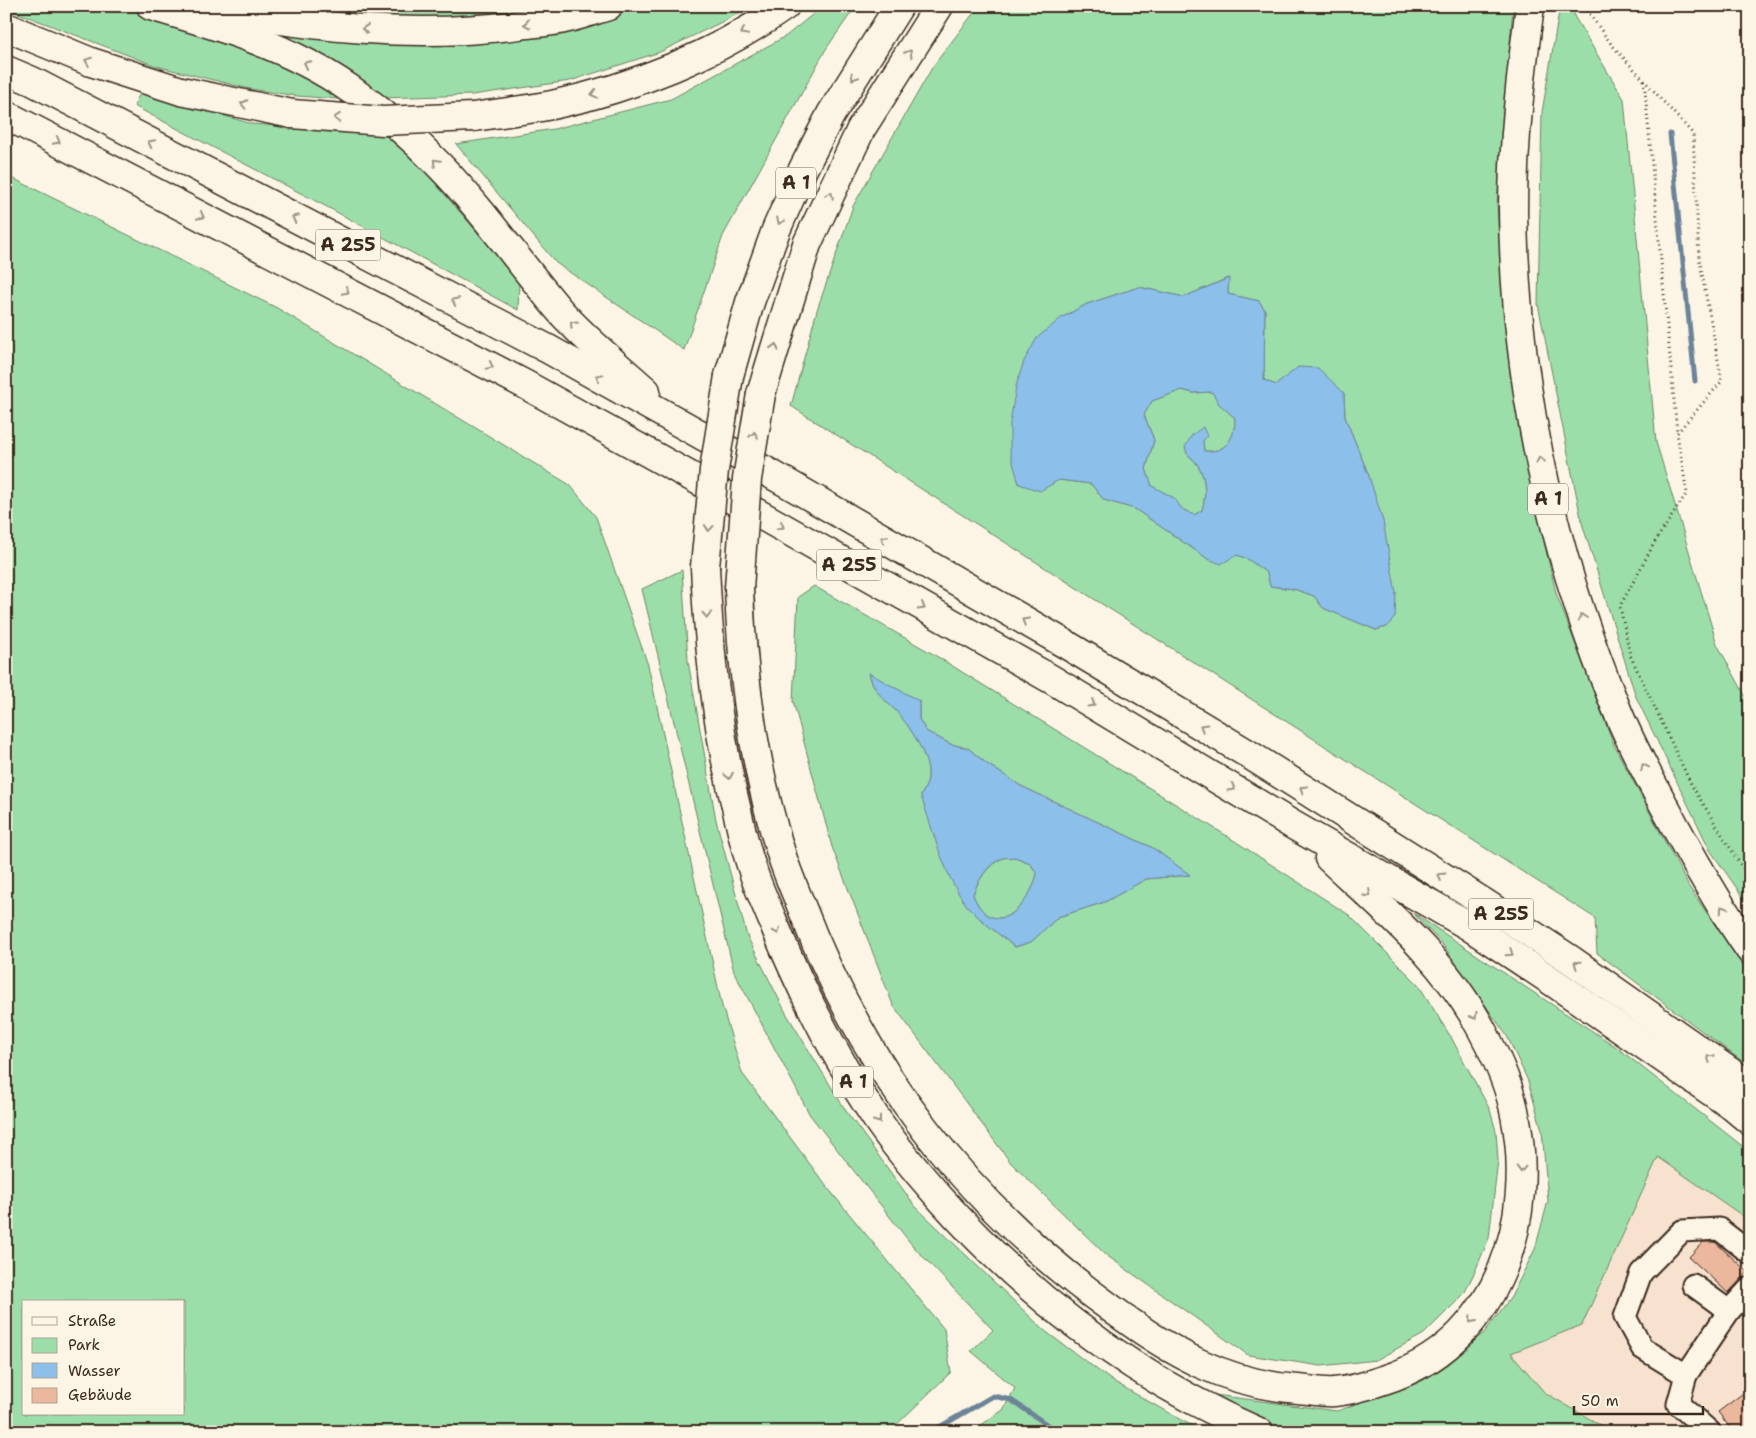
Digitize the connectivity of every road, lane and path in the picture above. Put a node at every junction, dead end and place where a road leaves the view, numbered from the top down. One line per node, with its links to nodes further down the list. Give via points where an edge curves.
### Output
1 (151, 6): 13 (highway, one-way to 1, via 561,312 440,165 384,114 349,88 274,48 227,28)
2 (199, 6): 3 (highway, one-way to 2, via 566,18 490,28 411,32 338,27)
3 (608, 6)
4 (785, 6): 9 (highway, one-way to 9, bridge, via 762,22 685,63 622,85 552,105 473,117 383,121 292,114 181,91 90,62)
5 (899, 6): 25 (highway, A 1, one-way to 25, bridge, via 831,114 802,171 750,302 729,376 714,470 705,567 718,724 751,867 808,1000 847,1072 910,1164 967,1228 1059,1313 1098,1342 1183,1395)
6 (940, 6): 15 (highway, one-way to 6, bridge, via 1391,915 1462,994 1506,1081 1515,1113 1521,1156 1520,1199 1512,1244 1494,1288 1475,1318 1446,1347 1415,1368 1373,1384 1332,1392 1246,1382 1199,1364 1165,1346 1081,1287 988,1204 937,1146 872,1054 833,982 781,854 749,711 741,636 740,588 747,479 761,394 807,244 861,129)
7 (1530, 6): 17 (highway, A 1, one-way to 7, via 1703,878 1618,712 1584,625 1555,529 1531,420 1517,304 1513,209 1516,113)
8 (1584, 6): 11 (path, via 1611,44)
9 (6, 27)
10 (6, 70): 13 (highway, A 255, one-way to 10, via 548,349)
11 (1644, 80): 14 (path); 14 (path, via 1693,134 1699,258 1722,381)
12 (6, 115): 15 (highway, A 255, one-way to 15, via 534,390 1050,679)
13 (687, 427): 18 (highway, A 255, one-way to 13, via 1571,960 1245,752 1050,635)
14 (1677, 433): 16 (path, via 1687,493 1656,540 1620,606 1630,655 1688,777)
15 (1293, 825): 19 (highway, A 255, one-way to 19, via 1469,926)
16 (1750, 880)
17 (1750, 950)
18 (1750, 1086)
19 (1750, 1120)
20 (1750, 1253): 24 (lane, via 1719,1229 1682,1231 1641,1273 1625,1317 1642,1348)
21 (1693, 1285): 23 (lane)
22 (1750, 1288): 23 (lane)
23 (1729, 1311): 24 (lane)
24 (1686, 1375): 26 (lane, via 1678,1404)
25 (1259, 1432)
26 (1710, 1432)

